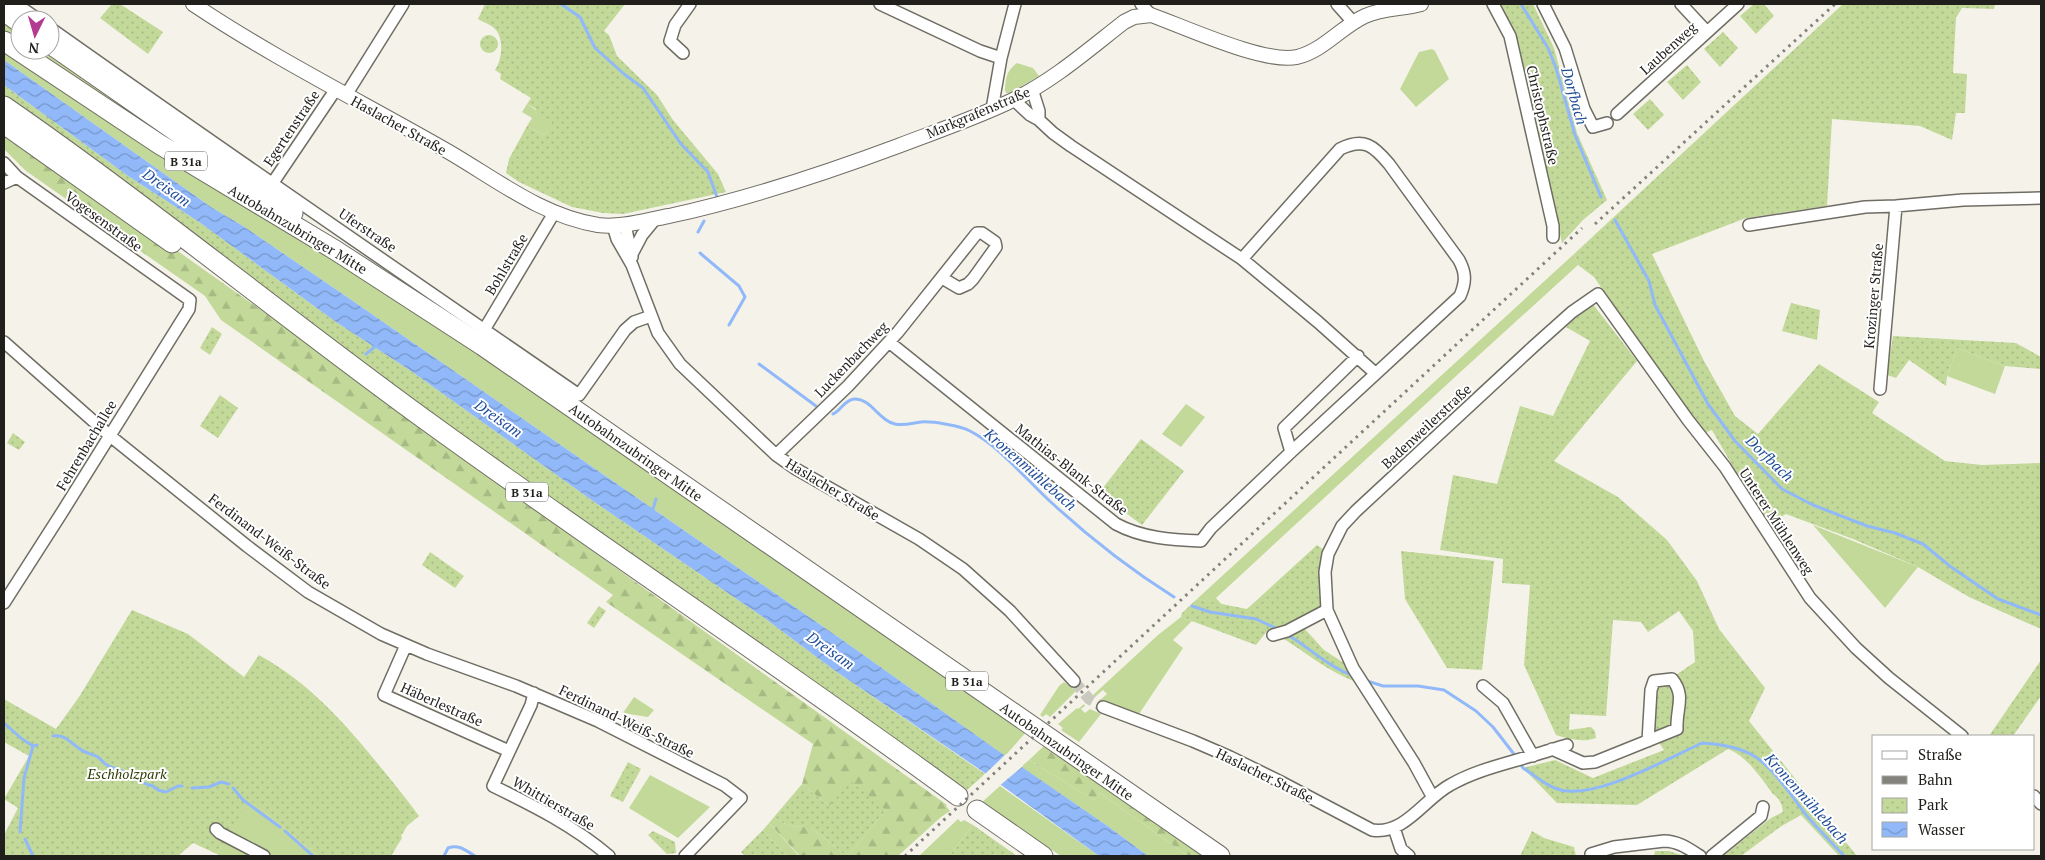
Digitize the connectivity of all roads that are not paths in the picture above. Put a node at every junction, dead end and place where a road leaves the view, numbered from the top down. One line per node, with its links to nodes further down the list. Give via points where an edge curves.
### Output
1 (402, 4): 22 (street, Egertenstraße)
2 (690, 4): 19 (street, via 670,40)
3 (880, 4): 20 (street)
4 (1015, 4): 20 (street)
5 (1141, 4): 13 (street)
6 (1337, 4): 14 (street)
7 (1421, 4): 14 (street, via 1367,15)
8 (1493, 4): 40 (street, Christophstraße, via 1510,36)
9 (1543, 4): 28 (street, via 1565,48 1593,127)
10 (1681, 4): 15 (street)
11 (1738, 4): 15 (street, Laubenweg)
12 (202, 6): 22 (street, Haslacher Straße)
13 (1151, 15): 14 (street, via 1253,52 1284,58 1307,54); 21 (street, Markgrafenstraße, via 1124,22 1067,67)
14 (1353, 22)
15 (1707, 32): 26 (street, Laubenweg)
16 (60, 35): 33 (street, Uferstraße)
17 (4, 41): 41 (highway, Autobahnzubringer Mitte / B 31a, via 167,149)
18 (60, 51): 41 (highway, via 302,218)
19 (683, 53)
20 (1001, 58): 25 (street)
21 (1032, 89): 23 (street, Markgrafenstraße); 27 (street, via 1040,111)
22 (341, 92): 33 (street, Egertenstraße); 36 (street, Haslacher Straße)
23 (1014, 100): 25 (street, Markgrafenstraße); 27 (street)
24 (4, 106): 45 (highway, B 31a, via 95,170)
25 (992, 109): 37 (street, Markgrafenstraße, via 793,184 713,207)
26 (1617, 114)
27 (1039, 120): 43 (street, via 1052,133)
28 (1607, 123)
29 (4, 124): 45 (highway, via 216,274)
30 (4, 163): 31 (street, Vogesenstraße)
31 (17, 177): 32 (street); 47 (street, Vogesenstraße)
32 (4, 183)
33 (272, 184): 49 (street, Uferstraße)
34 (2041, 198): 35 (street)
35 (1896, 206): 39 (street, via 1865,207); 54 (street, Krozinger Straße)
36 (554, 213): 38 (street, Haslacher Straße, via 596,224); 49 (street, Bohlstraße)
37 (656, 218): 38 (street, Markgrafenstraße); 42 (street, via 642,235)
38 (619, 225): 42 (street, Haslacher Straße, via 617,239)
39 (1748, 225)
40 (1553, 237)
41 (335, 250): 83 (highway, Autobahnzubringer Mitte / B 31a, via 482,346)
42 (632, 259): 48 (street, Haslacher Straße)
43 (1242, 259): 52 (street); 53 (street, Mathias-Blank-Straße, via 1340,148 1363,143 1377,150 1465,272 1460,296)
44 (942, 278): 44 (street, Luckenbachweg, via 959,288 968,284 996,247 995,242 978,233); 51 (street, Luckenbachweg)
45 (249, 287): 72 (highway, B 31a, via 432,426)
46 (1598, 294): 59 (street, Badenweilerstraße, via 1534,346 1342,526 1328,554 1325,572); 66 (street, Unterer Mühlenweg, via 1725,467 1810,598 1889,678)
47 (190, 300): 55 (street, Fehrenbachallee)
48 (651, 316): 49 (street, Uferstraße, via 634,322 625,330 579,395); 57 (street, Haslacher Straße, via 658,333 680,364)
49 (484, 330)
50 (4, 342): 55 (street, Ferdinand-Weiß-Straße)
51 (889, 342): 56 (street, Mathias-Blank-Straße, via 1116,524 1149,536 1201,541); 57 (street, Luckenbachweg)
52 (1358, 356): 53 (street); 56 (street, via 1284,428)
53 (1375, 373): 56 (street, Mathias-Blank-Straße)
54 (1880, 389)
55 (109, 435): 58 (street, Fehrenbachallee); 61 (street, Ferdinand-Weiß-Straße, via 308,592)
56 (1291, 452)
57 (776, 455): 62 (street, Haslacher Straße, via 963,568 1010,611)
58 (4, 603)
59 (1327, 610): 60 (street); 73 (street, Badenweilerstraße, via 1354,670)
60 (1279, 634)
61 (406, 646): 64 (street, Ferdinand-Weiß-Straße); 70 (street, Häberlestraße, via 384,695)
62 (1074, 681)
63 (1483, 686): 71 (street, via 1504,703)
64 (534, 693): 70 (street, Whittierstraße); 81 (street, Ferdinand-Weiß-Straße, via 664,754 724,785 741,798)
65 (1103, 708): 76 (street, Haslacher Straße, via 1223,754 1372,830)
66 (1961, 735)
67 (1648, 741): 67 (street, via 1677,729 1679,688 1672,678 1654,681); 69 (street, via 1583,764)
68 (1567, 745): 69 (street)
69 (1552, 749): 71 (street)
70 (509, 751): 80 (street, Whittierstraße, via 493,786 579,832)
71 (1528, 757): 73 (street, via 1491,767)
72 (958, 796)
73 (1432, 796): 76 (street)
74 (1763, 807): 86 (street, via 1761,816)
75 (977, 810): 82 (highway)
76 (1394, 828): 84 (street, via 1401,849)
77 (216, 830): 79 (street)
78 (1591, 854): 85 (street, via 1614,847 1671,841)
79 (264, 856)
80 (609, 856)
81 (685, 856)
82 (1043, 856)
83 (1220, 856)
84 (1410, 856)
85 (1700, 856)
86 (1712, 856)

